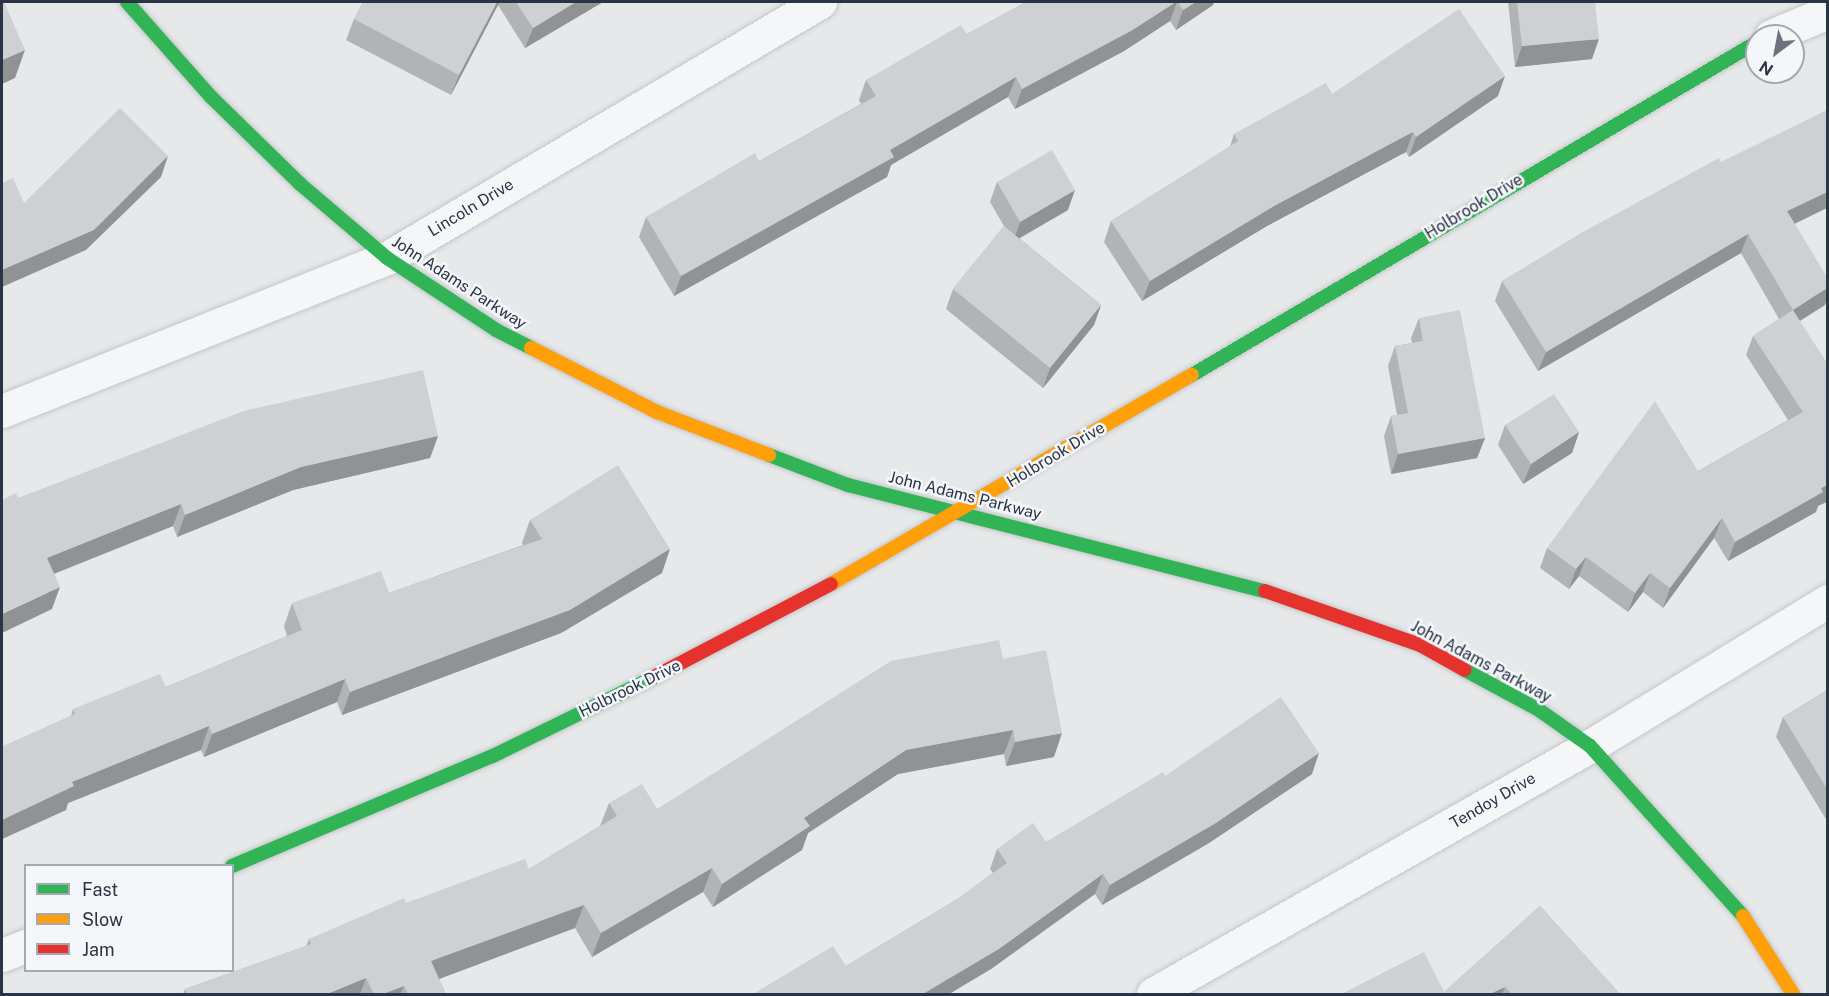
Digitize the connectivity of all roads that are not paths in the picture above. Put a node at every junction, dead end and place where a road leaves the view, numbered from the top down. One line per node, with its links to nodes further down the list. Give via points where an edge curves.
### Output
1 (127, 2): 6 (street, John Adams Parkway, via 211,97 299,183)
2 (820, 2): 6 (street, Lincoln Drive)
3 (1827, 12): 4 (street)
4 (1799, 24)
5 (1745, 49): 8 (street, Holbrook Drive)
6 (387, 258): 7 (street, Lincoln Drive); 8 (street, John Adams Parkway, via 496,330 657,412 848,485)
7 (2, 411)
8 (962, 511): 10 (street, John Adams Parkway, via 1294,599 1420,645 1539,710); 11 (street, Holbrook Drive, via 743,633 493,756)
9 (1827, 601): 10 (street, Tendoy Drive)
10 (1590, 746): 14 (street, Tendoy Drive); 15 (street, John Adams Parkway, via 1755,930)
11 (234, 865)
12 (24, 947): 13 (street)
13 (2, 955)
14 (1153, 994)
15 (1793, 994)

